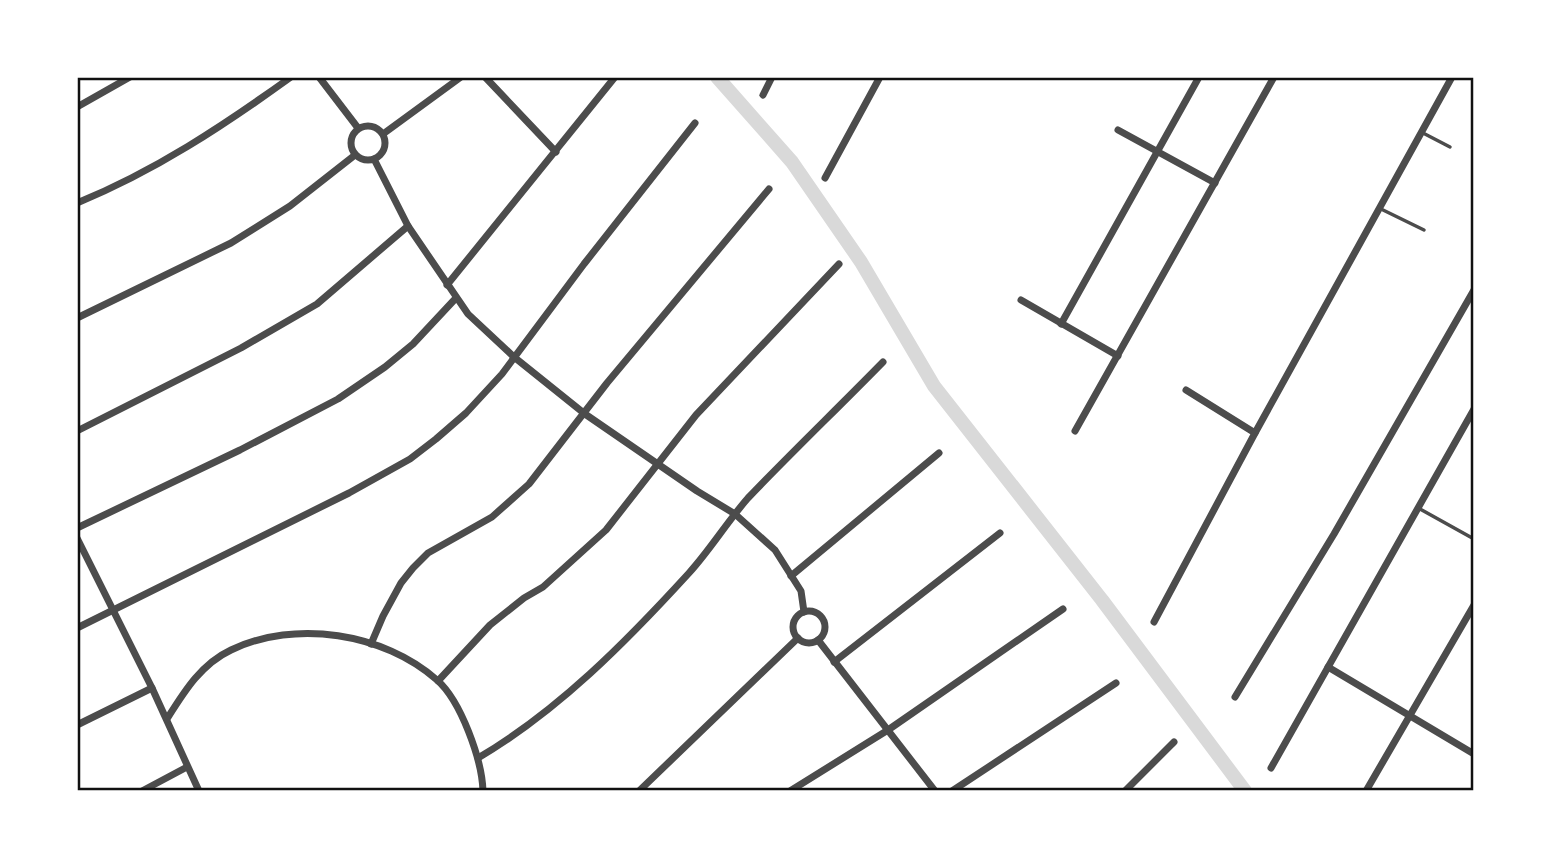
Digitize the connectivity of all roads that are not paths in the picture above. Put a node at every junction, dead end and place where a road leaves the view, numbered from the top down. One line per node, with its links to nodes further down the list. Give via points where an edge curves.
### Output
1 (130, 77): 13 (street)
2 (291, 77): 27 (street, via 174,155)
3 (319, 77): 15 (street)
4 (461, 77): 18 (street)
5 (485, 77): 20 (street)
6 (615, 77): 20 (street)
7 (772, 77): 12 (street)
8 (880, 77): 24 (street)
9 (1199, 77): 21 (street)
10 (1274, 77): 25 (street)
11 (1452, 77): 17 (street)
12 (763, 96)
13 (77, 107)
14 (695, 123): 39 (street)
15 (358, 128): 18 (street, via 372,126); 22 (street, via 350,141)
16 (1118, 130): 21 (street)
17 (1421, 132): 19 (lane); 28 (street)
18 (383, 134): 23 (street, via 384,149)
19 (1450, 147)
20 (556, 152): 32 (street)
21 (1158, 152): 25 (street); 37 (street)
22 (355, 155): 23 (street); 36 (street, via 290,206 230,243)
23 (374, 159): 29 (street)
24 (825, 178)
25 (1216, 183): 38 (street)
26 (769, 189): 43 (street)
27 (77, 204)
28 (1379, 208): 30 (lane); 46 (street)
29 (408, 226): 32 (street); 44 (street, via 307,311)
30 (1424, 230)
31 (839, 264): 48 (street)
32 (447, 285): 34 (street)
33 (1474, 290): 70 (street)
34 (456, 298): 39 (street); 51 (street, via 385,368 338,399)
35 (1021, 300): 37 (street)
36 (77, 318)
37 (1061, 324): 38 (street)
38 (1118, 356): 45 (street)
39 (514, 357): 43 (street); 58 (street, via 466,413 410,459)
40 (883, 362): 50 (street)
41 (1186, 390): 46 (street)
42 (1474, 409): 49 (street)
43 (585, 414): 48 (street); 64 (street, via 513,501 421,560 401,583)
44 (77, 431)
45 (1075, 431)
46 (1255, 433): 60 (street)
47 (939, 453): 55 (street)
48 (657, 462): 50 (street); 67 (street, via 606,530 552,579 490,625)
49 (1418, 508): 54 (lane); 66 (street)
50 (735, 514): 55 (street, via 775,550); 77 (street, via 690,572 603,661 540,716)
51 (77, 528)
52 (1000, 533): 65 (street)
53 (77, 538): 58 (street)
54 (1474, 539)
55 (791, 576): 59 (street, via 801,591)
56 (1474, 605): 71 (street)
57 (1063, 609): 74 (street)
58 (114, 610): 61 (street); 69 (street)
59 (804, 612): 62 (street, via 793,627); 63 (street, via 817,613 825,623)
60 (1154, 622)
61 (77, 628)
62 (798, 638): 63 (street); 83 (street)
63 (818, 640): 65 (street)
64 (371, 644): 67 (street, via 401,656); 72 (street, via 328,634 292,634 230,650 197,674)
65 (834, 662): 74 (street)
66 (1328, 667): 71 (street); 79 (street)
67 (438, 681): 77 (street, via 459,713)
68 (1116, 683): 86 (street)
69 (152, 688): 72 (street); 73 (street)
70 (1236, 697)
71 (1410, 716): 76 (street); 88 (street)
72 (167, 719): 78 (street)
73 (77, 725)
74 (888, 730): 84 (street); 85 (street)
75 (1174, 742): 87 (street)
76 (1474, 754)
77 (478, 758): 82 (street)
78 (187, 767): 80 (street); 81 (street)
79 (1270, 768)
80 (142, 791)
81 (199, 791)
82 (484, 791)
83 (639, 791)
84 (790, 791)
85 (935, 791)
86 (953, 791)
87 (1125, 791)
88 (1366, 791)

